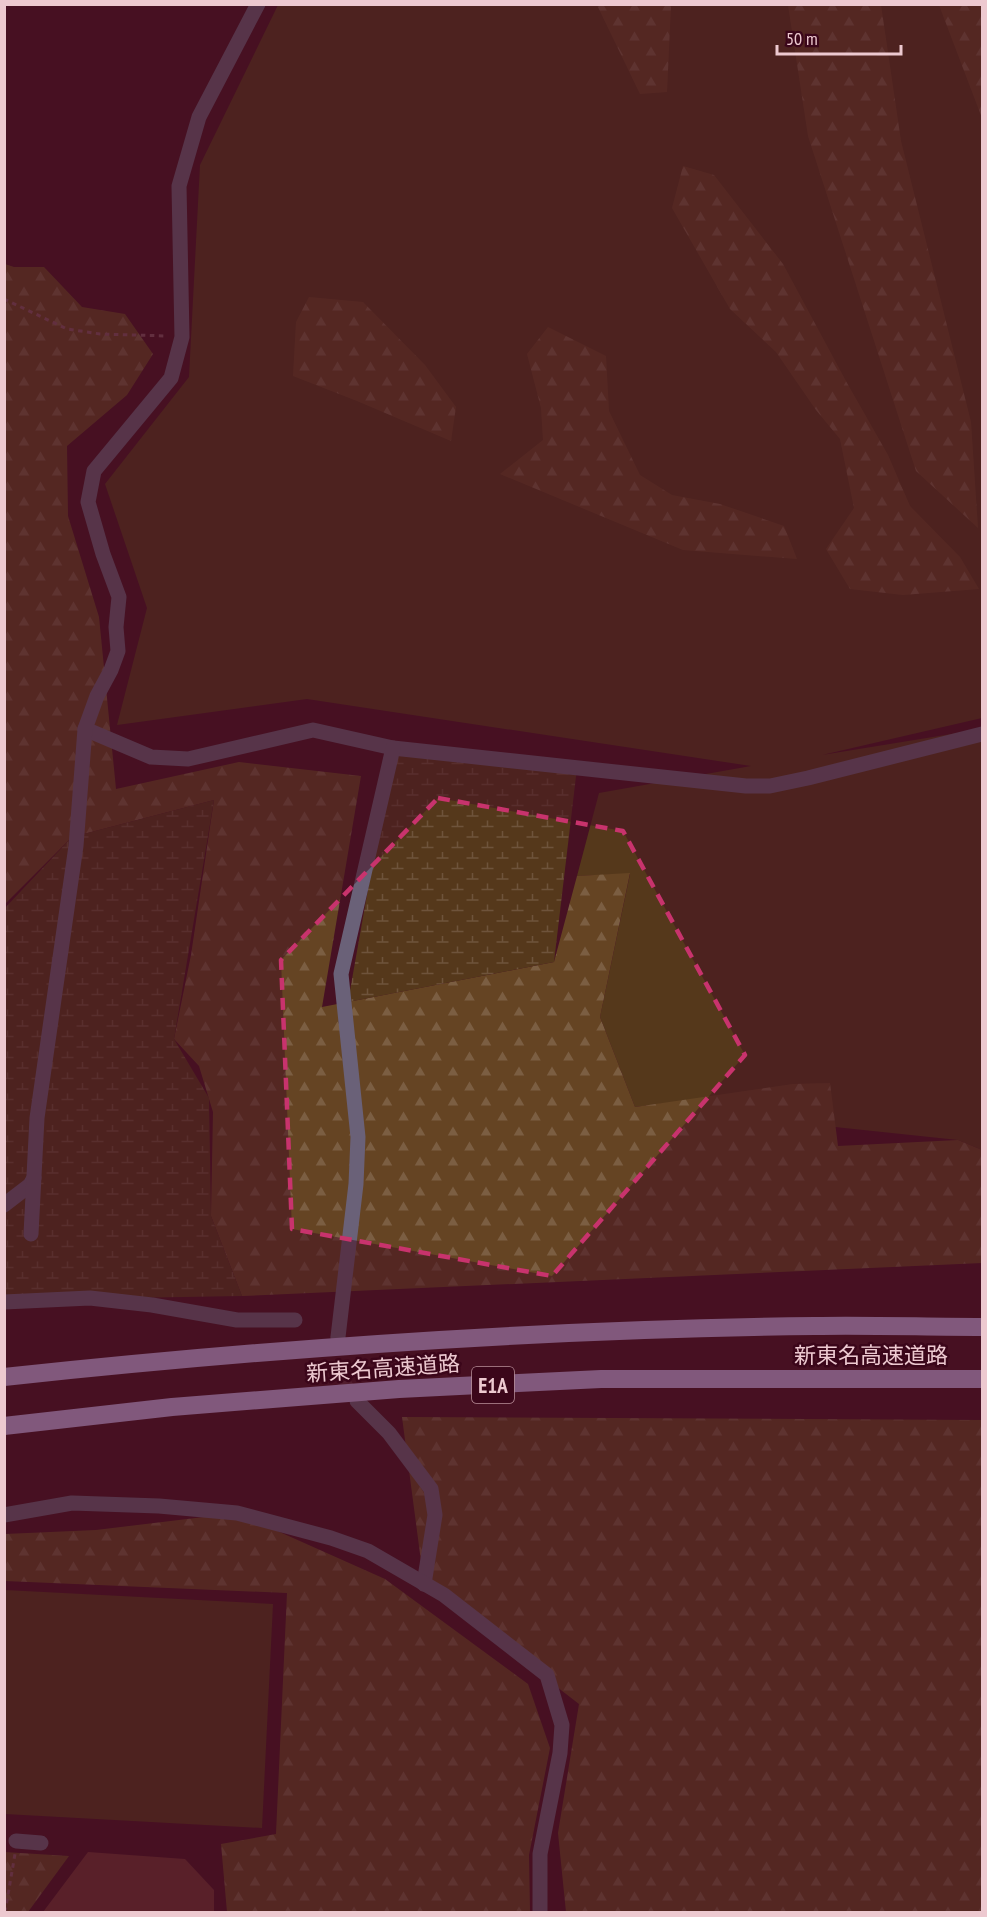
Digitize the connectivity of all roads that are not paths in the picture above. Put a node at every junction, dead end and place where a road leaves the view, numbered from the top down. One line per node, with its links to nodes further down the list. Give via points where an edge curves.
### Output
1 (258, 4): 2 (street, via 199,117 179,186 182,337 171,378 94,471 88,502 119,597 118,651)
2 (85, 729): 4 (street, via 160,758 188,759 313,730); 5 (street, via 76,846 37,1118)
3 (982, 734): 4 (street, via 770,786 732,786)
4 (393, 748): 11 (street, via 340,974 358,1137)
5 (34, 1178): 6 (street); 7 (street)
6 (4, 1205)
7 (31, 1234)
8 (4, 1302): 9 (street, via 90,1298 237,1320)
9 (295, 1320)
10 (982, 1327): 12 (highway, 新東名高速道路 / E1A, via 816,1326 408,1341)
11 (338, 1337)
12 (4, 1377)
13 (982, 1379): 15 (highway, 新東名高速道路 / E1A, via 601,1379 387,1390 172,1407)
14 (357, 1401): 17 (street, via 389,1433 431,1489 435,1515)
15 (4, 1426)
16 (4, 1515): 17 (street, via 72,1503 237,1514 368,1551)
17 (424, 1584): 20 (street, via 444,1595 547,1675 562,1725 540,1854)
18 (41, 1844): 19 (street)
19 (12, 1845)
20 (540, 1912)

